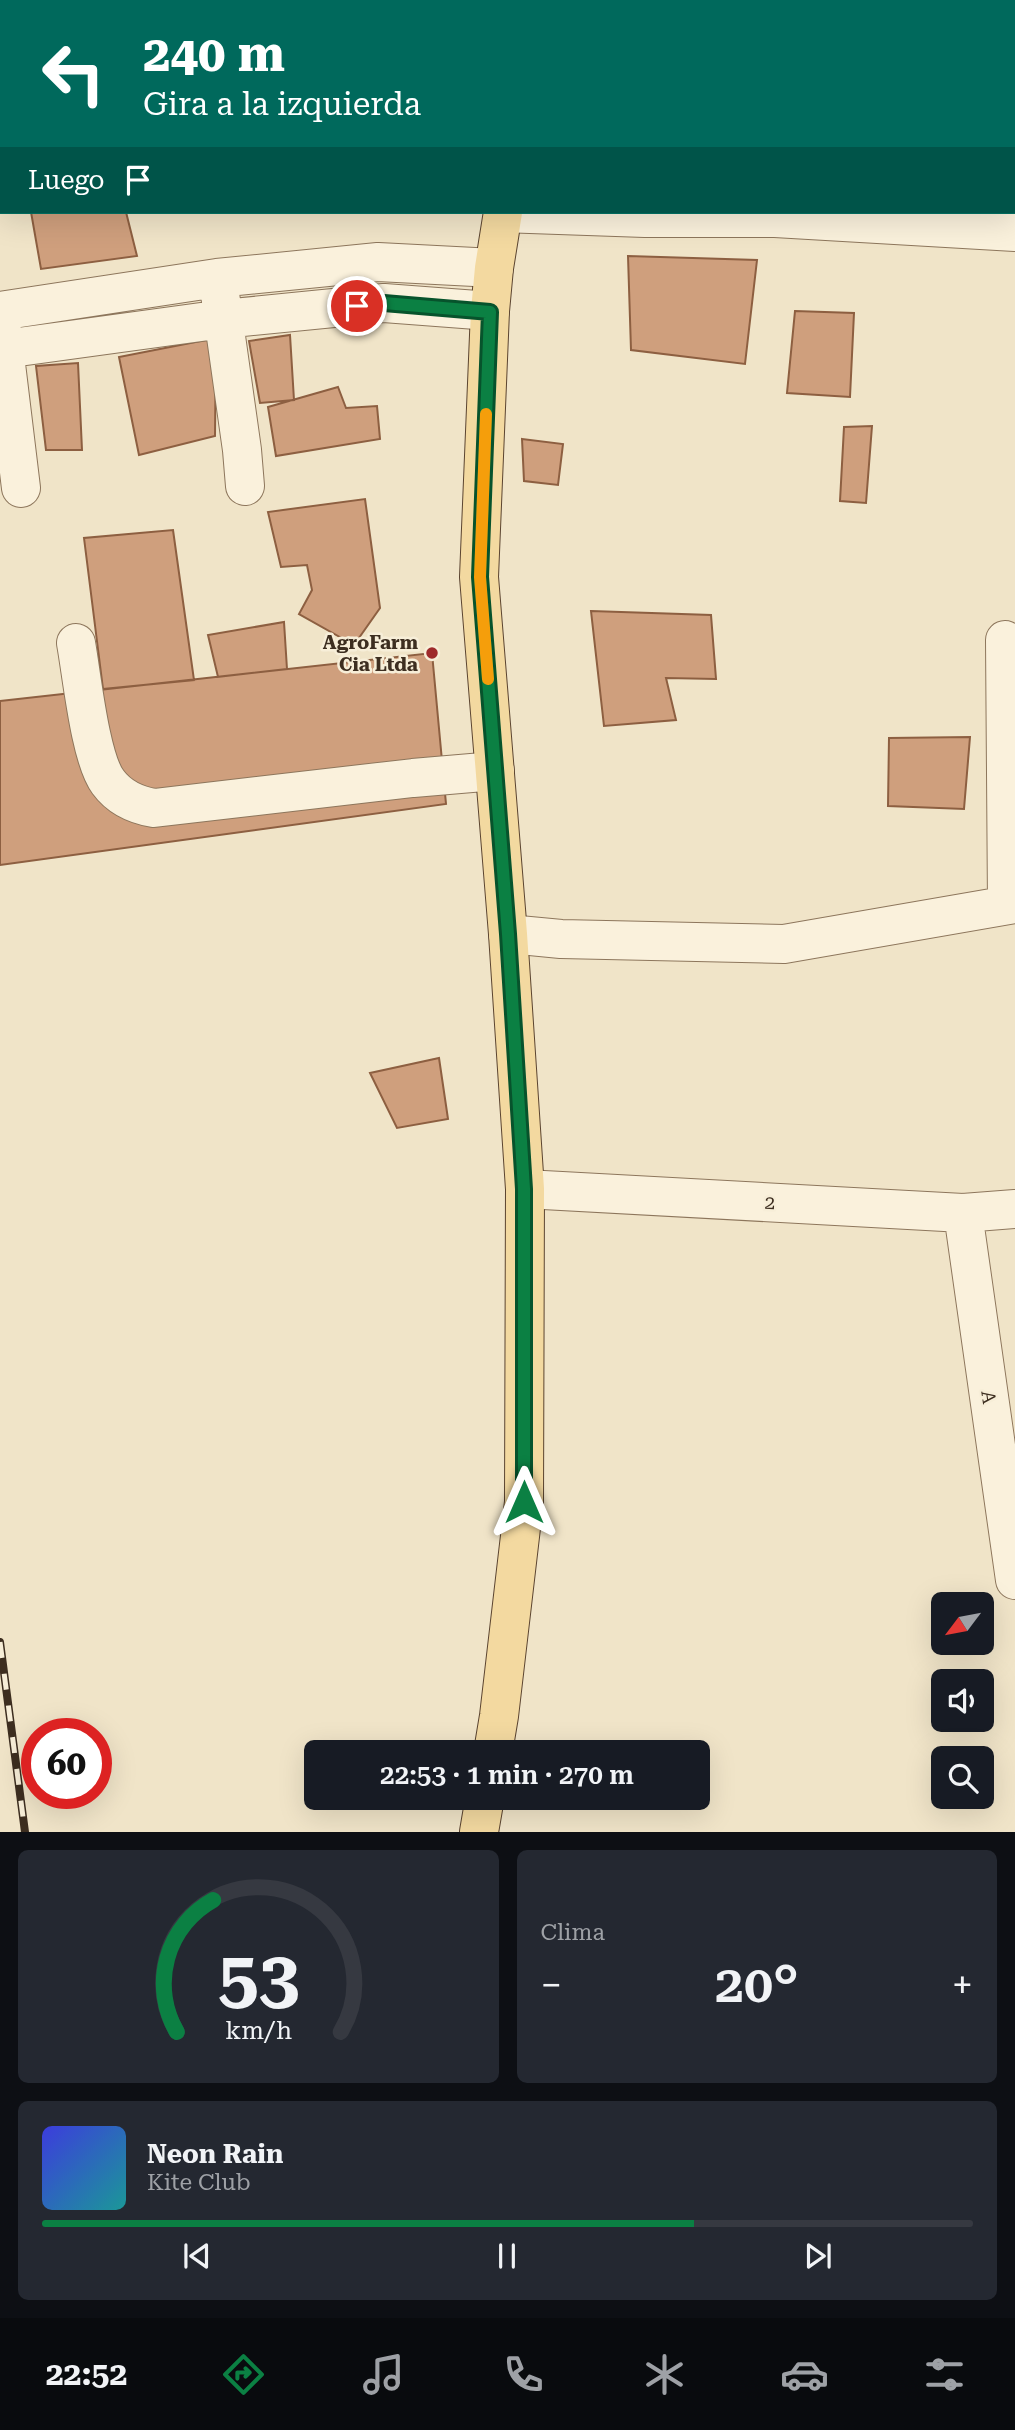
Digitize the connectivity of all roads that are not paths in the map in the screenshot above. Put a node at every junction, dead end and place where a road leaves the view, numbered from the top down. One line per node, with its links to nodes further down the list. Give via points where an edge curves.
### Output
1 (503, 214): 4 (main road)
2 (531, 214): 3 (street, via 775,218)
3 (1015, 232)
4 (494, 268): 5 (street, via 378,262); 6 (main road)
5 (217, 278): 7 (street); 8 (street)
6 (490, 312): 7 (street, via 384,303); 13 (main road, via 480,577)
7 (223, 319): 8 (street); 9 (street)
8 (1, 325): 10 (street)
9 (245, 486)
10 (21, 488)
11 (1005, 640): 14 (street)
12 (76, 643): 13 (street, via 96,757 108,782 138,806 154,808)
13 (495, 771): 15 (main road)
14 (1011, 904): 15 (street, via 784,944)
15 (508, 934): 16 (main road)
16 (524, 1189): 18 (street, 2); 20 (main road, via 524,1502)
17 (1015, 1209): 18 (street, 2)
18 (963, 1213): 19 (street, A)
19 (1015, 1580)
20 (494, 1740)
21 (483, 1810): 22 (main road)
22 (479, 1832)

